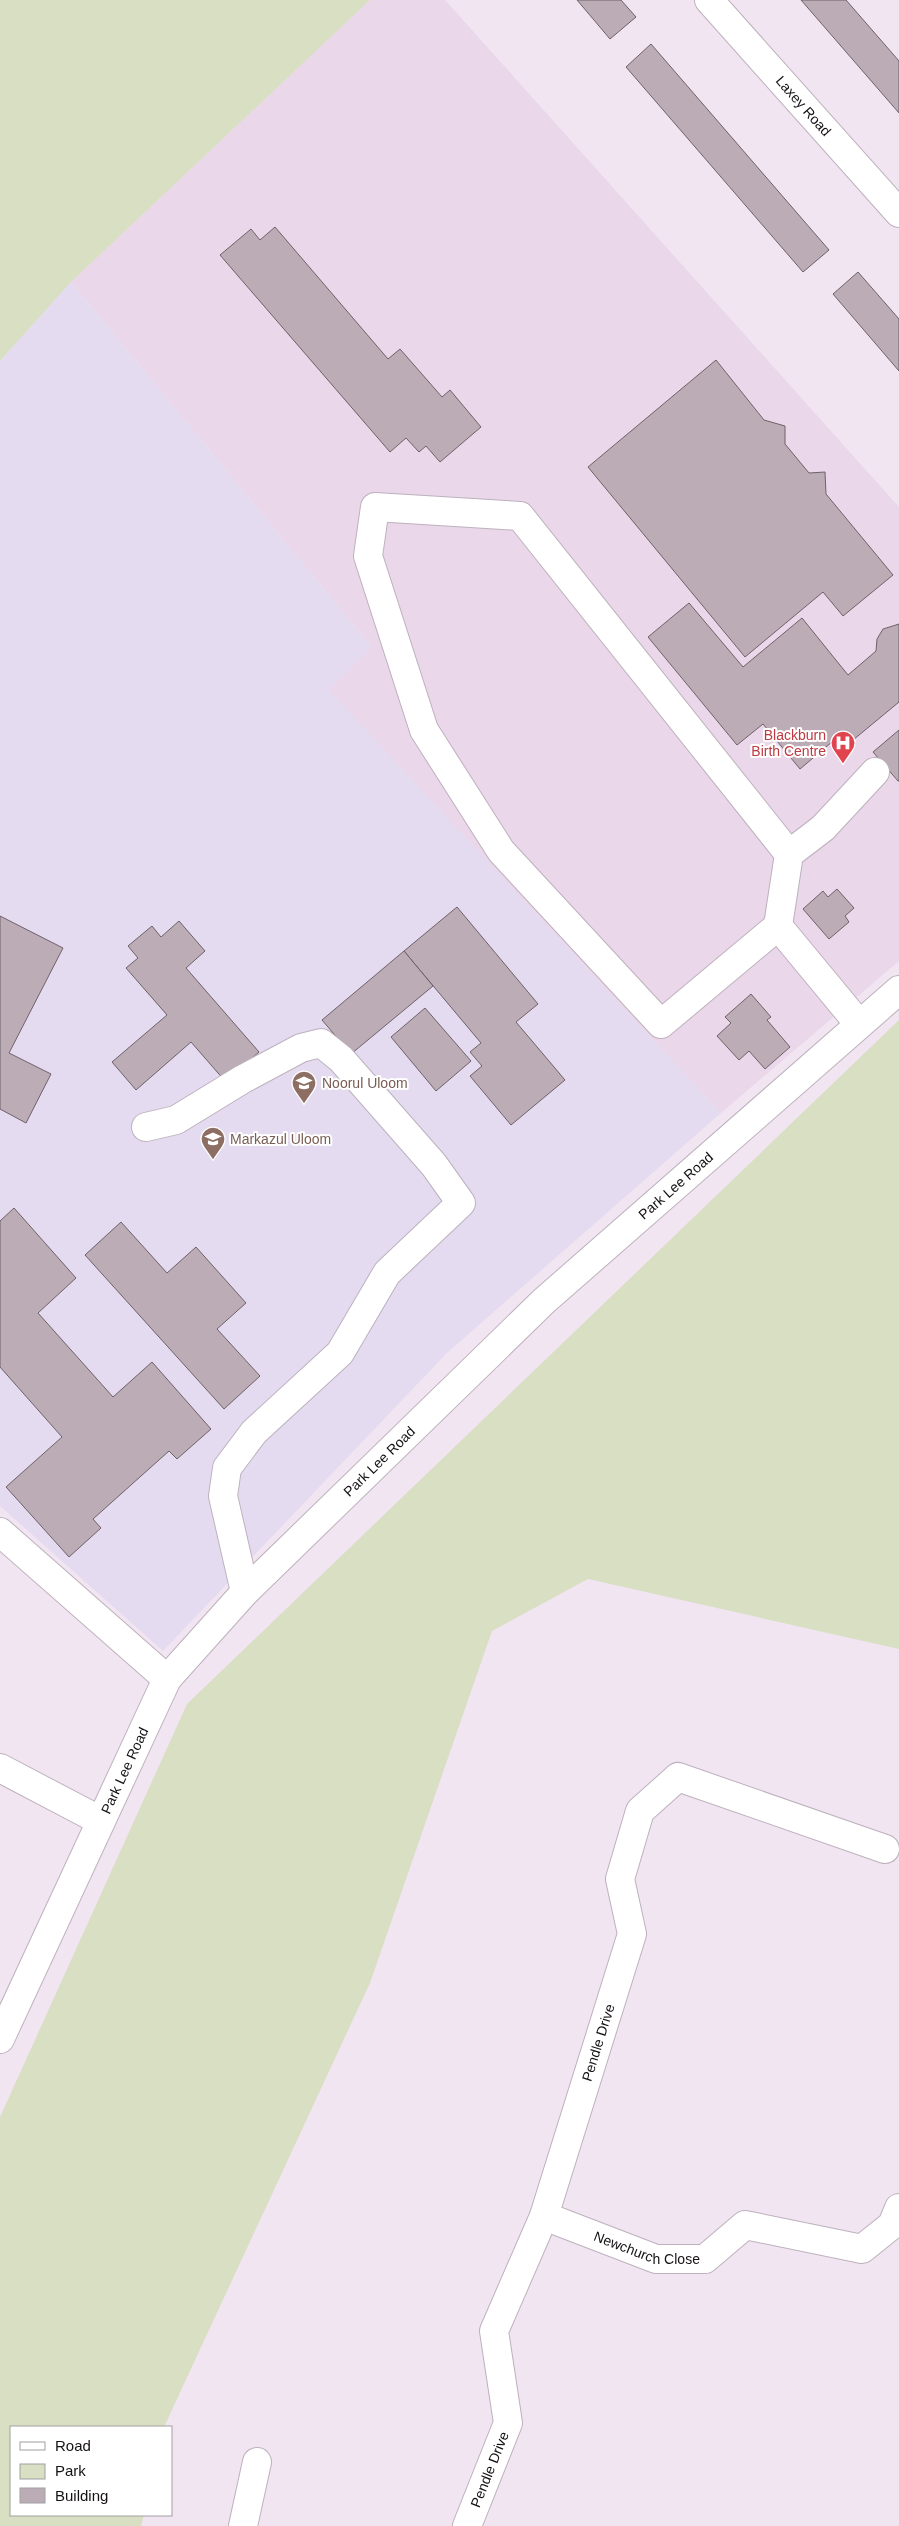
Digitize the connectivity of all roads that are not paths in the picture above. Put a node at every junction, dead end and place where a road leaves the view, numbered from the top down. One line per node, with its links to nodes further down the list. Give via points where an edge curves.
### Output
1 (709, 0): 2 (street, Laxey Road)
2 (899, 213)
3 (875, 772): 4 (street, via 823,828)
4 (789, 854): 5 (street); 5 (street, via 520,516 375,507 368,556 424,730 501,851 662,1024)
5 (778, 926): 7 (street)
6 (899, 990): 7 (street, Park Lee Road)
7 (859, 1024): 10 (street, Park Lee Road, via 544,1302)
8 (146, 1127): 10 (street, via 176,1120 244,1079 293,1053 321,1043 341,1059 434,1165 460,1203 387,1273 340,1353 254,1432 227,1468 223,1496)
9 (0, 1532): 11 (street)
10 (245, 1592): 11 (street, Park Lee Road)
11 (167, 1679): 13 (street, Park Lee Road)
12 (0, 1768): 13 (street)
13 (101, 1821): 15 (street, Park Lee Road)
14 (885, 1849): 17 (street, Pendle Drive, via 678,1777 640,1810 620,1879 632,1934)
15 (0, 2039)
16 (899, 2208): 17 (street, Newchurch Close, via 892,2225 862,2249 745,2224 705,2259 656,2259)
17 (544, 2216): 20 (street, Pendle Drive, via 494,2331 508,2423)
18 (257, 2462): 19 (street)
19 (243, 2526)
20 (467, 2526)

